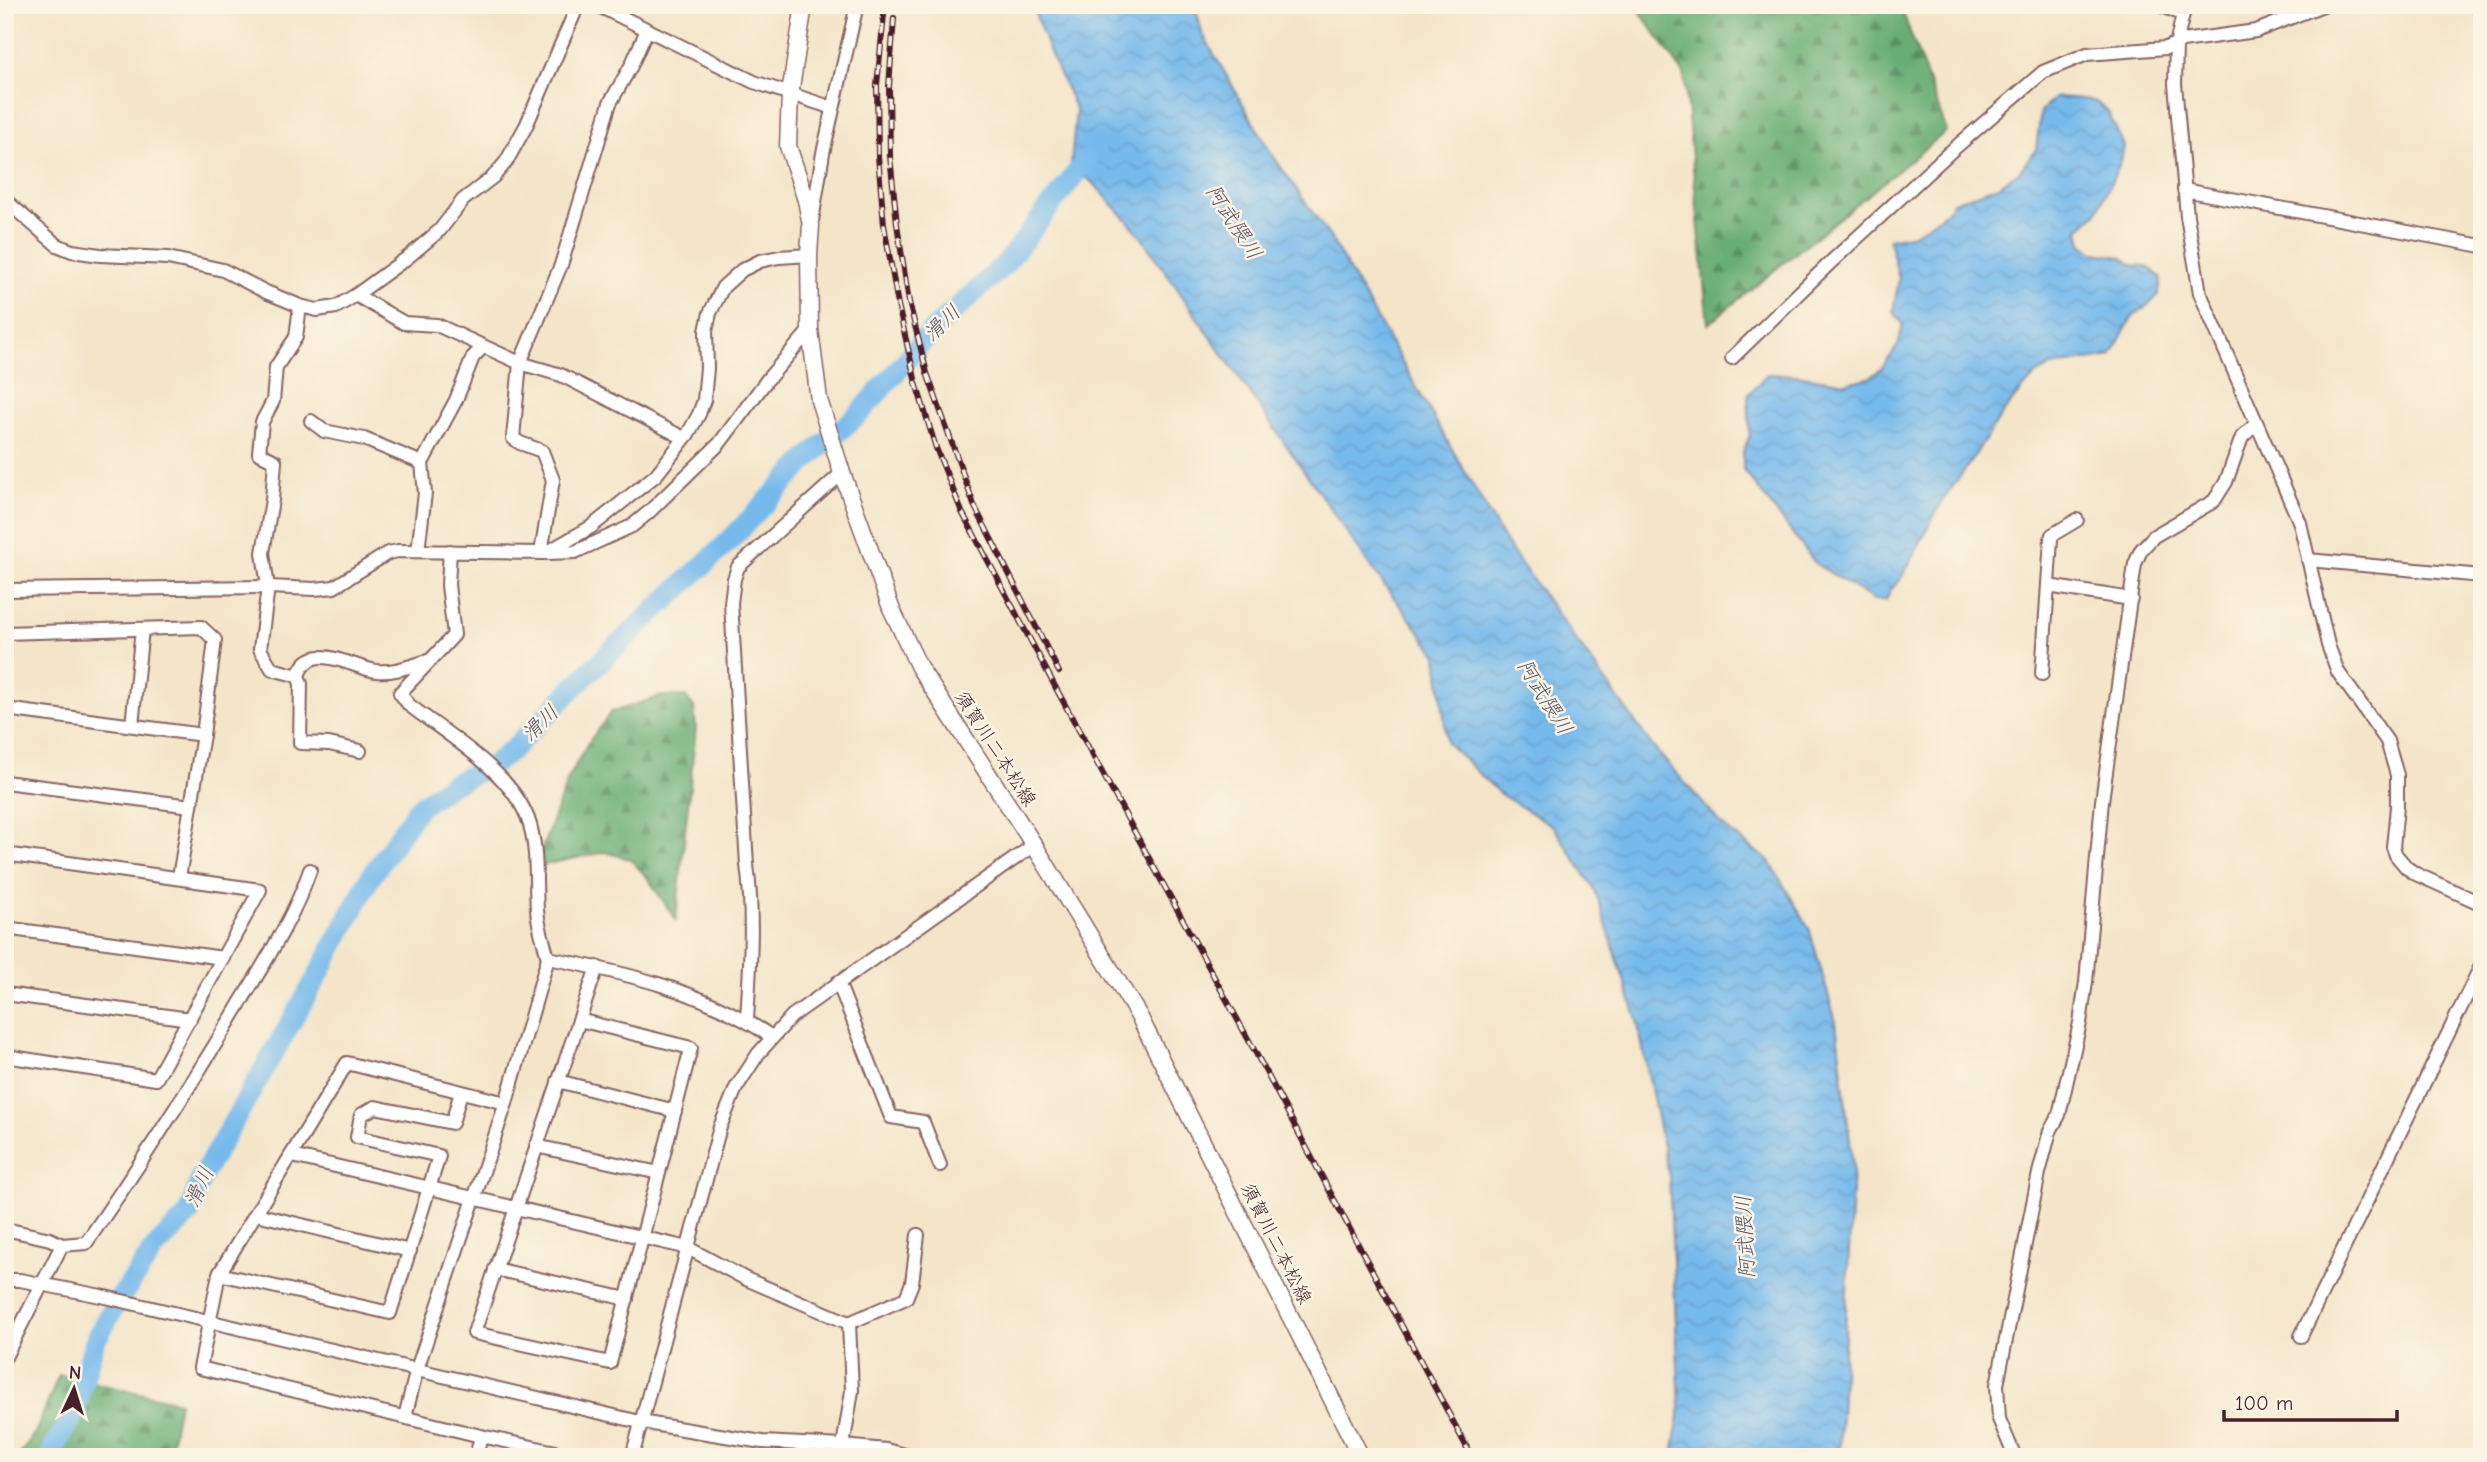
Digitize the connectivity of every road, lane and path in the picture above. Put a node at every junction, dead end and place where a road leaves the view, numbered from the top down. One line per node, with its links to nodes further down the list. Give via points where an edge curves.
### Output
1 (578, 5): 17 (street, via 506,162 463,200 440,230)
2 (597, 5): 8 (street)
3 (804, 5): 10 (main road, 須賀川二本松線)
4 (857, 5): 11 (street)
5 (2160, 5): 7 (street)
6 (2323, 5): 9 (street, via 2256,31)
7 (2184, 10): 9 (street)
8 (647, 30): 10 (street, via 754,82); 22 (street, via 610,103 561,265)
9 (2176, 44): 12 (street); 21 (street, via 2087,54 2043,72)
10 (790, 94): 11 (street); 14 (main road, 須賀川二本松線, via 788,146)
11 (833, 108): 14 (street)
12 (2184, 190): 15 (street); 24 (street, via 2200,293)
13 (5, 200): 18 (street, via 57,245 72,251 168,258 223,270)
14 (811, 225): 16 (main road, 須賀川二本松線)
15 (2482, 246)
16 (809, 255): 19 (main road, 須賀川二本松線); 25 (street, via 760,261 723,287 706,331 704,400)
17 (356, 296): 18 (street, via 336,307 317,310); 20 (street, via 404,323 437,325)
18 (300, 306): 35 (street, via 296,337 276,367 273,401 262,422 259,453 275,461 263,553)
19 (810, 330): 27 (main road, 須賀川二本松線, via 822,413); 31 (street, via 719,444 649,512 632,526 575,552)
20 (483, 347): 22 (street); 26 (street, via 473,357)
21 (1732, 358)
22 (520, 363): 25 (street, via 561,375); 31 (street, via 513,438 542,451 553,480)
23 (311, 421): 26 (street, via 324,430 364,439)
24 (2256, 424): 32 (street, via 2300,523); 37 (street, via 2242,437 2214,501 2154,536 2141,550)
25 (684, 439): 31 (street, via 656,475 592,527)
26 (422, 463): 29 (street, via 425,493)
27 (841, 469): 49 (main road, 須賀川二本松線, via 891,608 919,667); 63 (street, via 738,567 734,579 751,912)
28 (2077, 520): 34 (street, via 2052,535)
29 (418, 551): 30 (street); 35 (street, via 388,553 334,587)
30 (450, 551): 31 (street); 40 (street, via 448,585 454,635)
31 (543, 553)
32 (2308, 560): 33 (street); 53 (street, via 2338,672 2387,741 2394,764 2396,855 2416,874)
33 (2482, 576)
34 (2048, 586): 37 (street); 41 (street)
35 (268, 587): 36 (street); 42 (street, via 260,649 272,669)
36 (5, 590)
37 (2131, 598): 105 (street, via 2102,801 2080,1023 2059,1115 2039,1173 1997,1385 1999,1419)
38 (142, 629): 39 (street); 44 (street); 45 (street, via 201,627 215,640)
39 (5, 633)
40 (432, 659): 42 (street, via 394,671 375,671 331,658 311,658 302,664); 56 (street, via 400,693 495,772 518,799 530,823 536,854 538,915)
41 (2042, 674)
42 (298, 676): 46 (street, via 300,743)
43 (5, 709): 44 (street)
44 (132, 726): 45 (street)
45 (203, 734): 48 (street)
46 (360, 751)
47 (5, 782): 48 (street)
48 (191, 806): 52 (street)
49 (1034, 845): 59 (street); 104 (main road, 須賀川二本松線, via 1139,1016)
50 (5, 854): 52 (street)
51 (310, 870): 81 (street, via 296,907 262,968 153,1146 86,1243)
52 (179, 877): 55 (street, via 260,890)
53 (2482, 904)
54 (5, 928): 55 (street)
55 (223, 958): 61 (street)
56 (548, 958): 58 (street); 68 (street)
57 (2482, 964): 93 (street)
58 (597, 967): 62 (street); 63 (street, via 695,995)
59 (838, 982): 64 (street); 72 (street, via 891,1116 923,1122)
60 (5, 994): 61 (street)
61 (190, 1019): 65 (street, via 156,1079)
62 (579, 1020): 66 (street); 69 (street, via 691,1048)
63 (747, 1020): 64 (street)
64 (772, 1037): 82 (street, via 736,1088 725,1114)
65 (5, 1056)
66 (558, 1081): 69 (street); 70 (street)
67 (461, 1092): 68 (street); 71 (street, via 347,1063); 74 (street, via 452,1123 375,1107 361,1115 357,1137 439,1156)
68 (506, 1103): 75 (street)
69 (674, 1111): 73 (street)
70 (536, 1146): 73 (street); 76 (street)
71 (292, 1156): 74 (street); 77 (street)
72 (940, 1165)
73 (659, 1173): 80 (street)
74 (430, 1189): 75 (street); 83 (street)
75 (472, 1199): 76 (street); 95 (street)
76 (515, 1209): 80 (street); 84 (street)
77 (256, 1214): 83 (street); 85 (street)
78 (5, 1229): 81 (street)
79 (918, 1235): 92 (street, via 906,1298)
80 (642, 1238): 82 (street); 88 (street)
81 (62, 1245): 87 (street)
82 (688, 1248): 92 (street, via 746,1279); 97 (street)
83 (410, 1251): 85 (street, via 390,1313)
84 (495, 1269): 88 (street); 88 (street, via 474,1333 610,1363)
85 (219, 1274): 89 (street)
86 (5, 1280): 87 (street)
87 (43, 1285): 89 (street); 91 (street)
88 (627, 1299)
89 (211, 1321): 95 (street); 96 (street, via 200,1368)
90 (5, 1323): 91 (street)
91 (22, 1323): 94 (street)
92 (849, 1323): 99 (street, via 852,1391)
93 (2301, 1336)
94 (5, 1357)
95 (417, 1368): 96 (street); 97 (street)
96 (405, 1417): 98 (street)
97 (640, 1422): 99 (street, via 762,1442); 102 (street)
98 (481, 1436): 100 (street); 101 (street)
99 (843, 1446): 103 (street)
100 (476, 1457)
101 (579, 1457)
102 (632, 1457)
103 (913, 1457)
104 (1361, 1457)
105 (2015, 1457)

